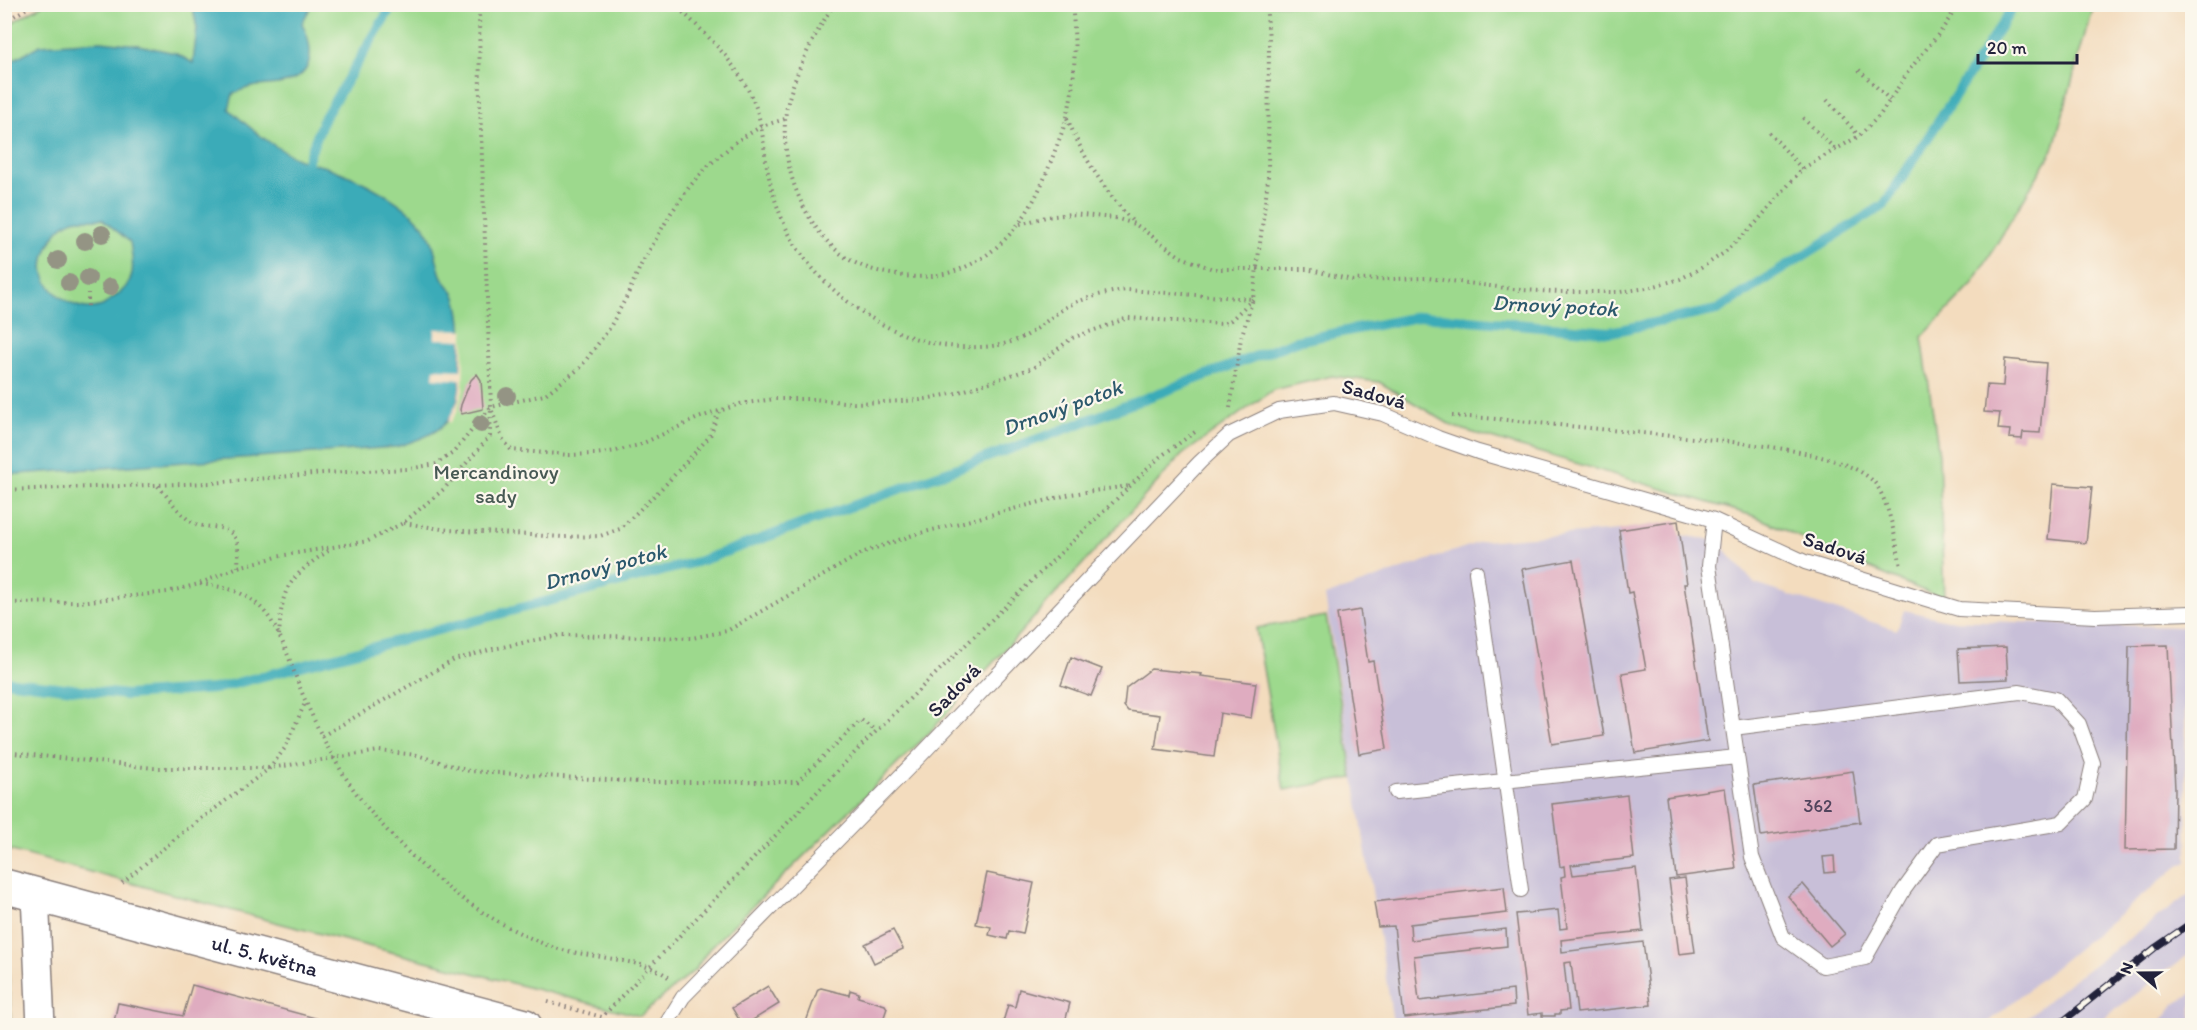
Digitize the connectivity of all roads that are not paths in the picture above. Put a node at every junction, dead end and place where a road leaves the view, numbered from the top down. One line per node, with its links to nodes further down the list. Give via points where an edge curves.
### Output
1 (1714, 520): 3 (lane, Sadová, via 1805,562 1959,609 2095,616); 4 (lane, via 1709,566); 12 (lane, Sadová, via 1478,452 1383,414 1334,403 1279,411 1229,435 683,997)
2 (1476, 572): 6 (lane)
3 (2193, 613)
4 (1733, 728): 5 (lane); 5 (lane, via 2020,692 2056,699 2079,724 2093,763 2085,799 2061,823 1937,844 1903,891 1865,958 1823,966 1784,937 1752,857)
5 (1737, 758): 6 (lane)
6 (1506, 782): 7 (lane); 9 (lane)
7 (1396, 792)
8 (20, 890): 10 (street); 11 (street, ul. 5. května)
9 (1521, 890)
10 (41, 1026)
11 (525, 1026)
12 (665, 1026)

